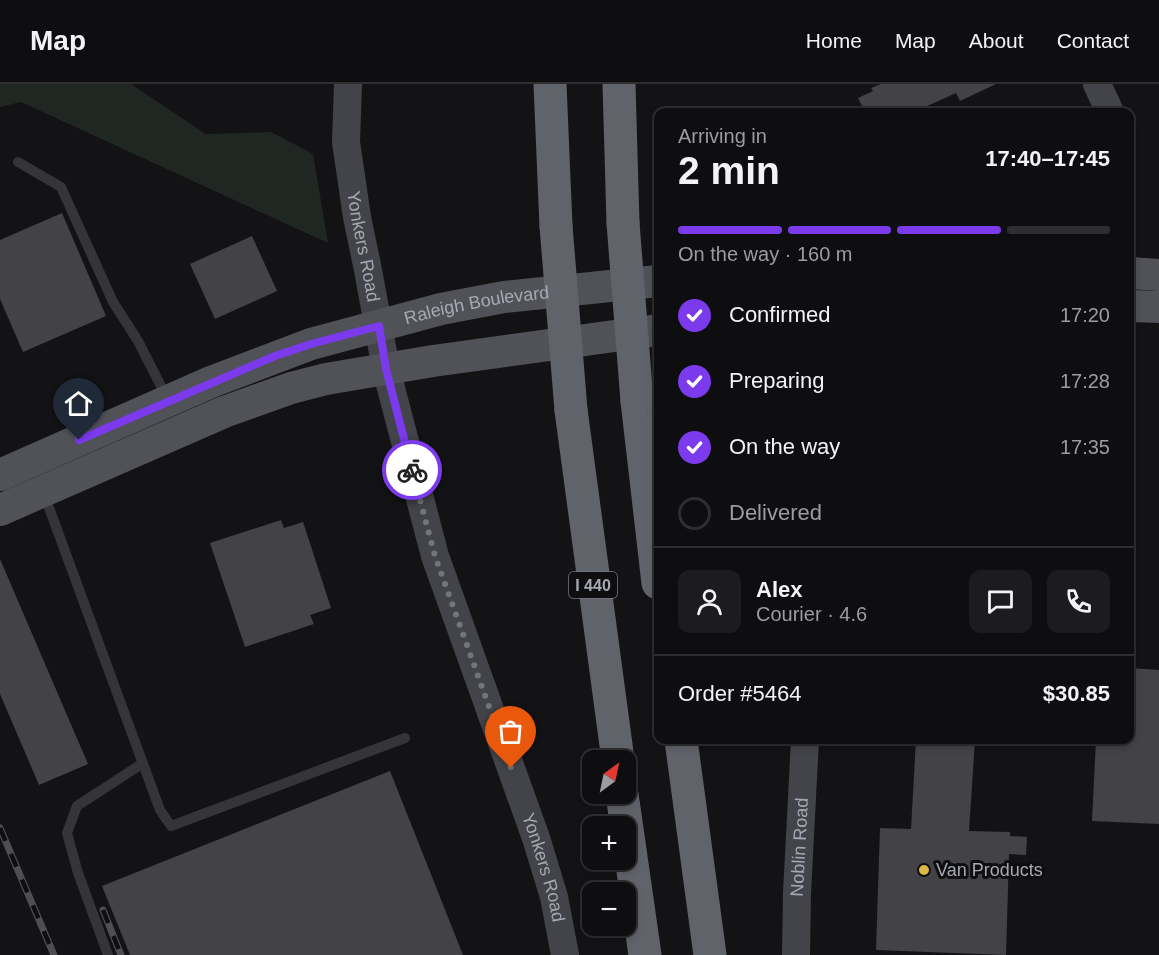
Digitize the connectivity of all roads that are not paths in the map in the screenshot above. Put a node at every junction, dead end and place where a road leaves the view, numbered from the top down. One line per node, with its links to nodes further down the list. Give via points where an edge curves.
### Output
1 (348, 84): 12 (main road, Yonkers Road, via 346,142)
2 (550, 84): 23 (highway, I 440, bridge, via 556,226 571,410)
3 (619, 84): 19 (highway, bridge, via 623,223)
4 (1097, 84): 5 (main road)
5 (1108, 108)
6 (18, 162): 15 (lane, via 61,187 113,302)
7 (1134, 273): 8 (main road)
8 (1159, 275)
9 (654, 281): 12 (main road, Raleigh Boulevard, via 504,297)
10 (1134, 306): 11 (main road)
11 (1159, 308)
12 (379, 326): 14 (main road, Yonkers Road); 15 (main road, Raleigh Boulevard, via 275,356)
13 (654, 331): 14 (main road)
14 (386, 369): 17 (main road, via 326,379 258,399); 27 (main road, Yonkers Road, via 435,556 536,838 554,897)
15 (169, 401): 16 (main road, Raleigh Boulevard)
16 (0, 475)
17 (43, 491): 18 (main road); 24 (lane)
18 (0, 510)
19 (654, 548)
20 (405, 738): 24 (lane, via 171,826 160,810)
21 (682, 744): 29 (highway)
22 (805, 744): 30 (main road, Noblin Road)
23 (617, 750)
24 (143, 763): 26 (lane, via 77,806 67,833)
25 (623, 804): 28 (highway)
26 (108, 955)
27 (565, 955)
28 (645, 955)
29 (710, 955)
30 (796, 955)

